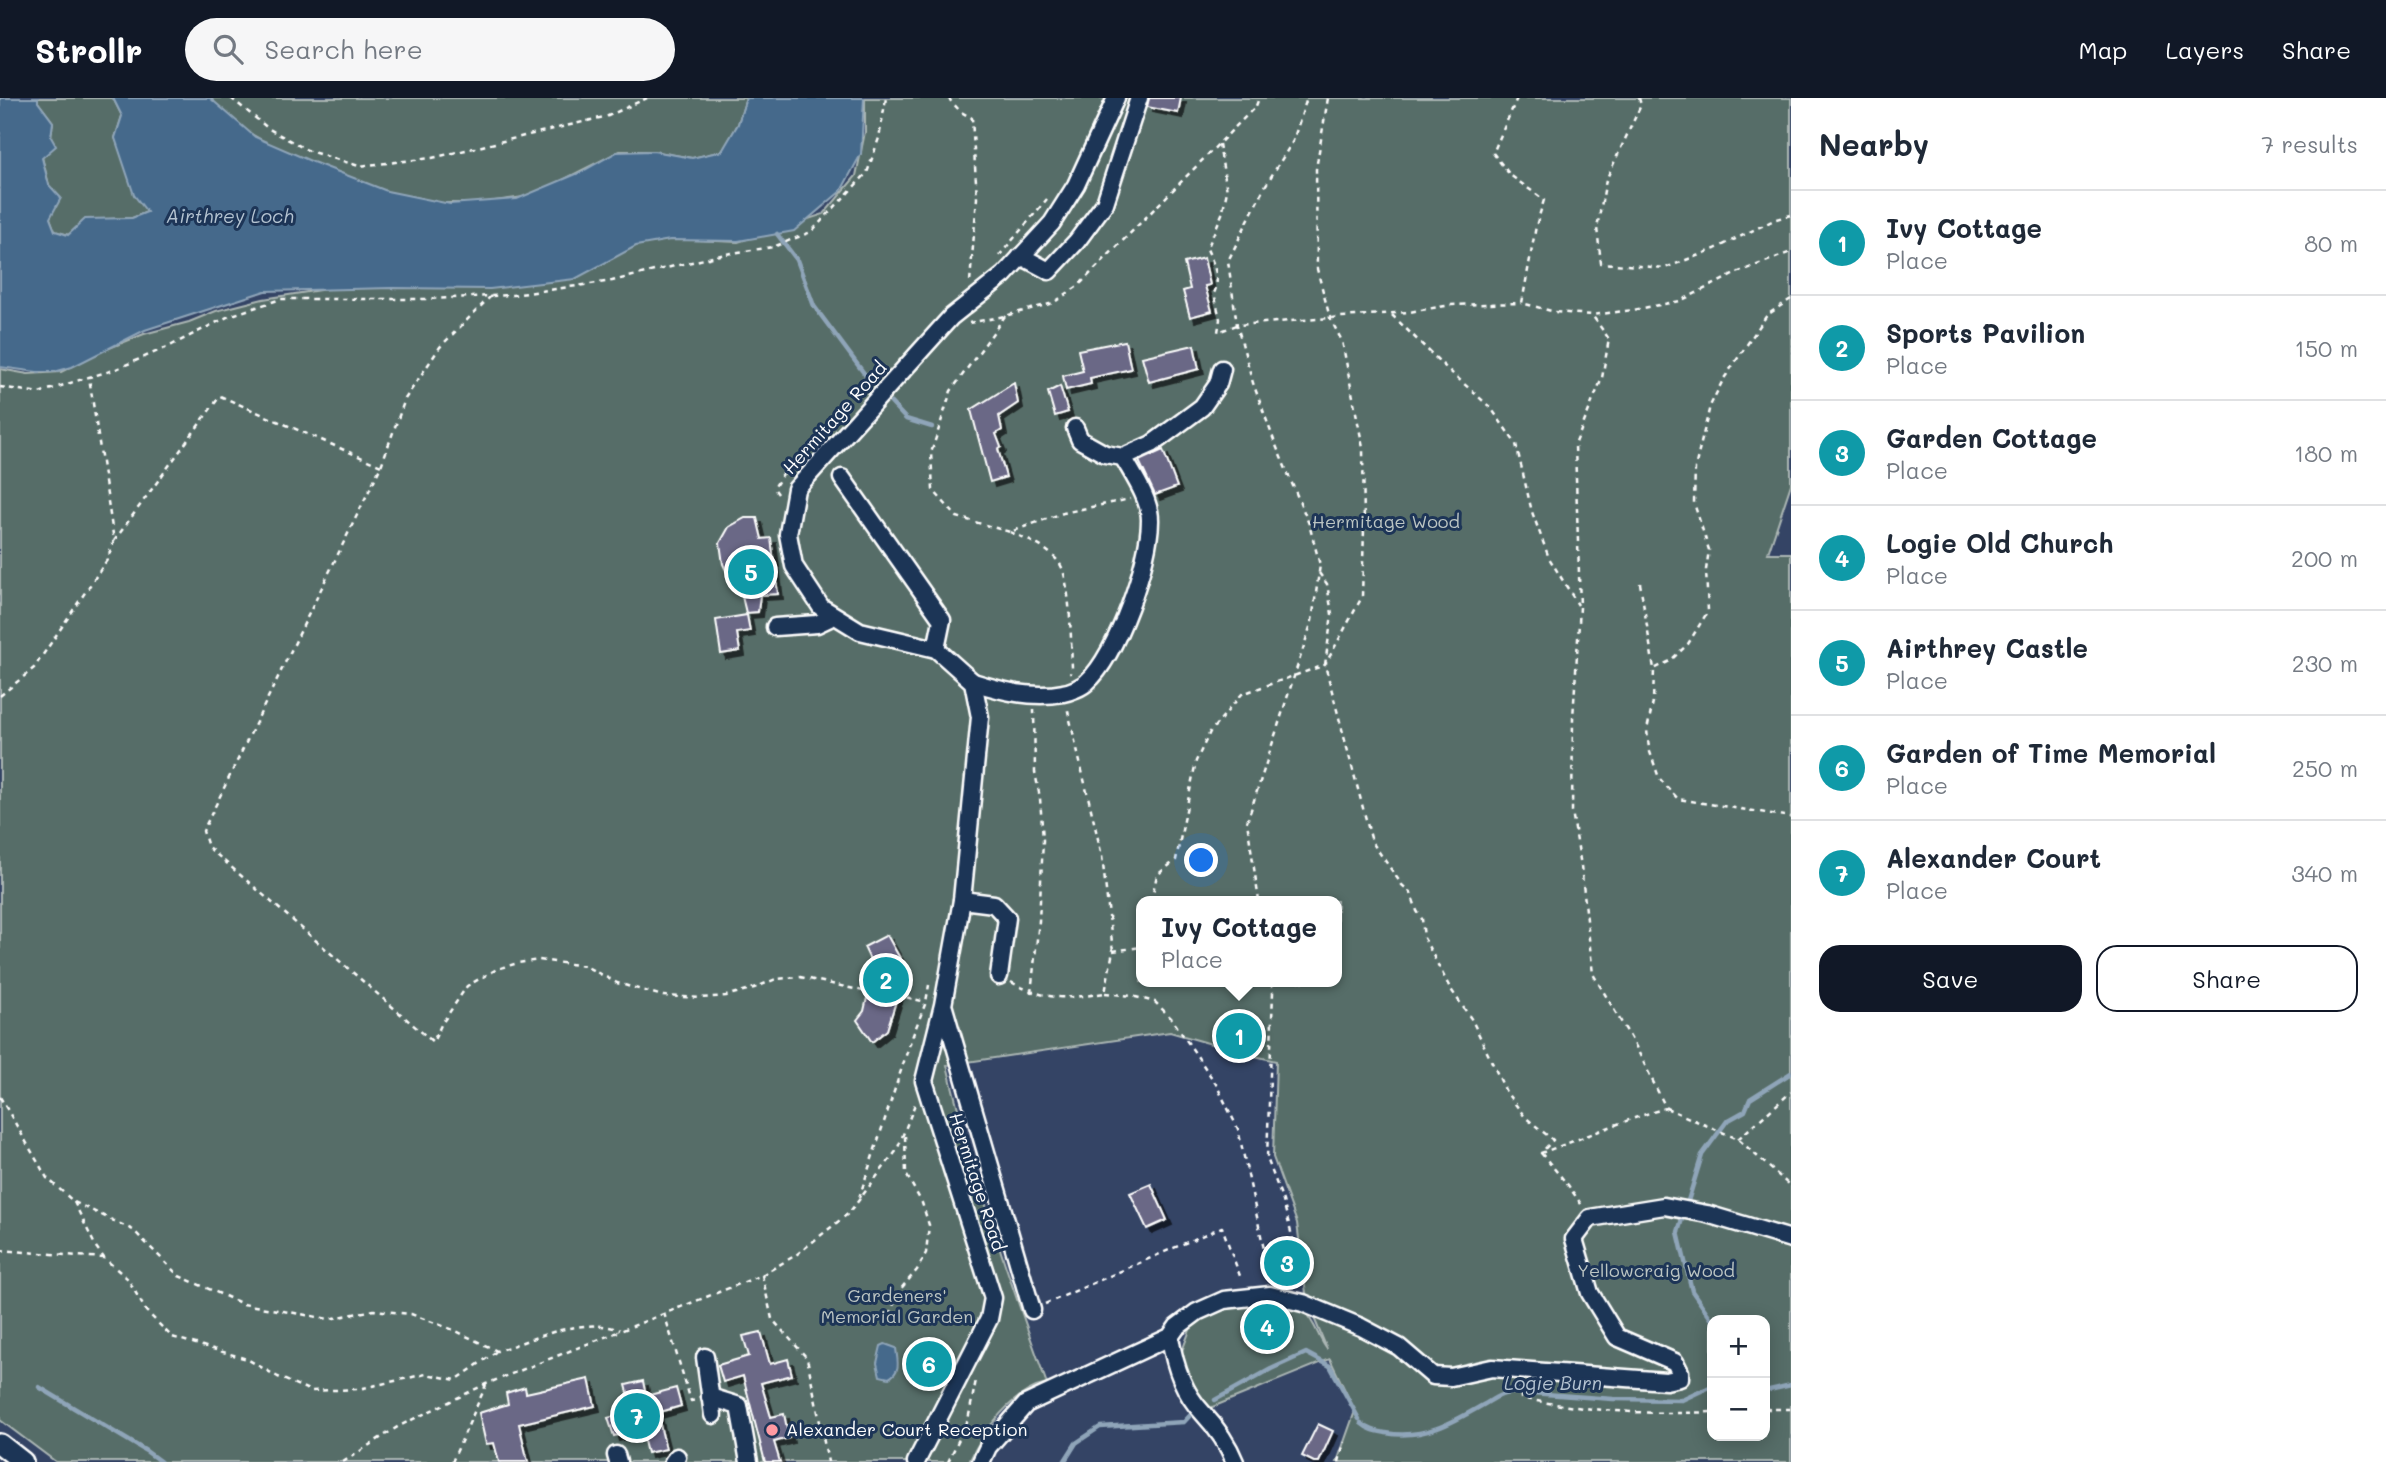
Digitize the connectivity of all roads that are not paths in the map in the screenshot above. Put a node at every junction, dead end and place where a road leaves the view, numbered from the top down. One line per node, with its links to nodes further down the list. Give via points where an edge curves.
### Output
1 (1116, 98): 3 (street, Hermitage Road, via 1076,185 1052,223)
2 (1139, 98): 3 (street, via 1105,203 1077,241 1049,271)
3 (1021, 256): 8 (street, Hermitage Road, via 951,317 796,489 788,534 794,566 821,607)
4 (1222, 369): 6 (street, via 1202,407 1152,444)
5 (1075, 428): 6 (street, via 1080,440 1105,454)
6 (1124, 457): 11 (street, via 1150,517 1147,551 1136,590 1102,662 1086,683 1064,693 1034,695)
7 (842, 478): 10 (street, via 942,620)
8 (834, 615): 9 (street, via 817,624); 10 (street, Hermitage Road, via 860,631)
9 (775, 627)
10 (936, 649): 11 (street, Hermitage Road)
11 (974, 682): 12 (street, via 980,717)
12 (962, 900): 13 (street, via 994,904 1007,918); 14 (street)
13 (999, 976)
14 (943, 1005): 16 (street); 24 (street, Hermitage Road, via 924,1081 993,1298 989,1319)
15 (1791, 1239): 17 (street, via 1664,1206 1590,1218 1574,1239 1590,1293 1617,1337 1675,1362 1680,1378 1666,1381 1492,1368 1433,1376 1399,1347 1361,1327 1270,1295 1224,1300 1198,1312)
16 (1032, 1310)
17 (1170, 1337): 25 (street, via 1027,1404 988,1447); 26 (street, via 1173,1359 1187,1391 1210,1418)
18 (705, 1357): 19 (street)
19 (710, 1397): 20 (street); 23 (street, via 739,1406)
20 (713, 1415)
21 (0, 1444): 22 (main road)
22 (23, 1462)
23 (749, 1462)
24 (916, 1462)
25 (981, 1462)
26 (1235, 1462)

